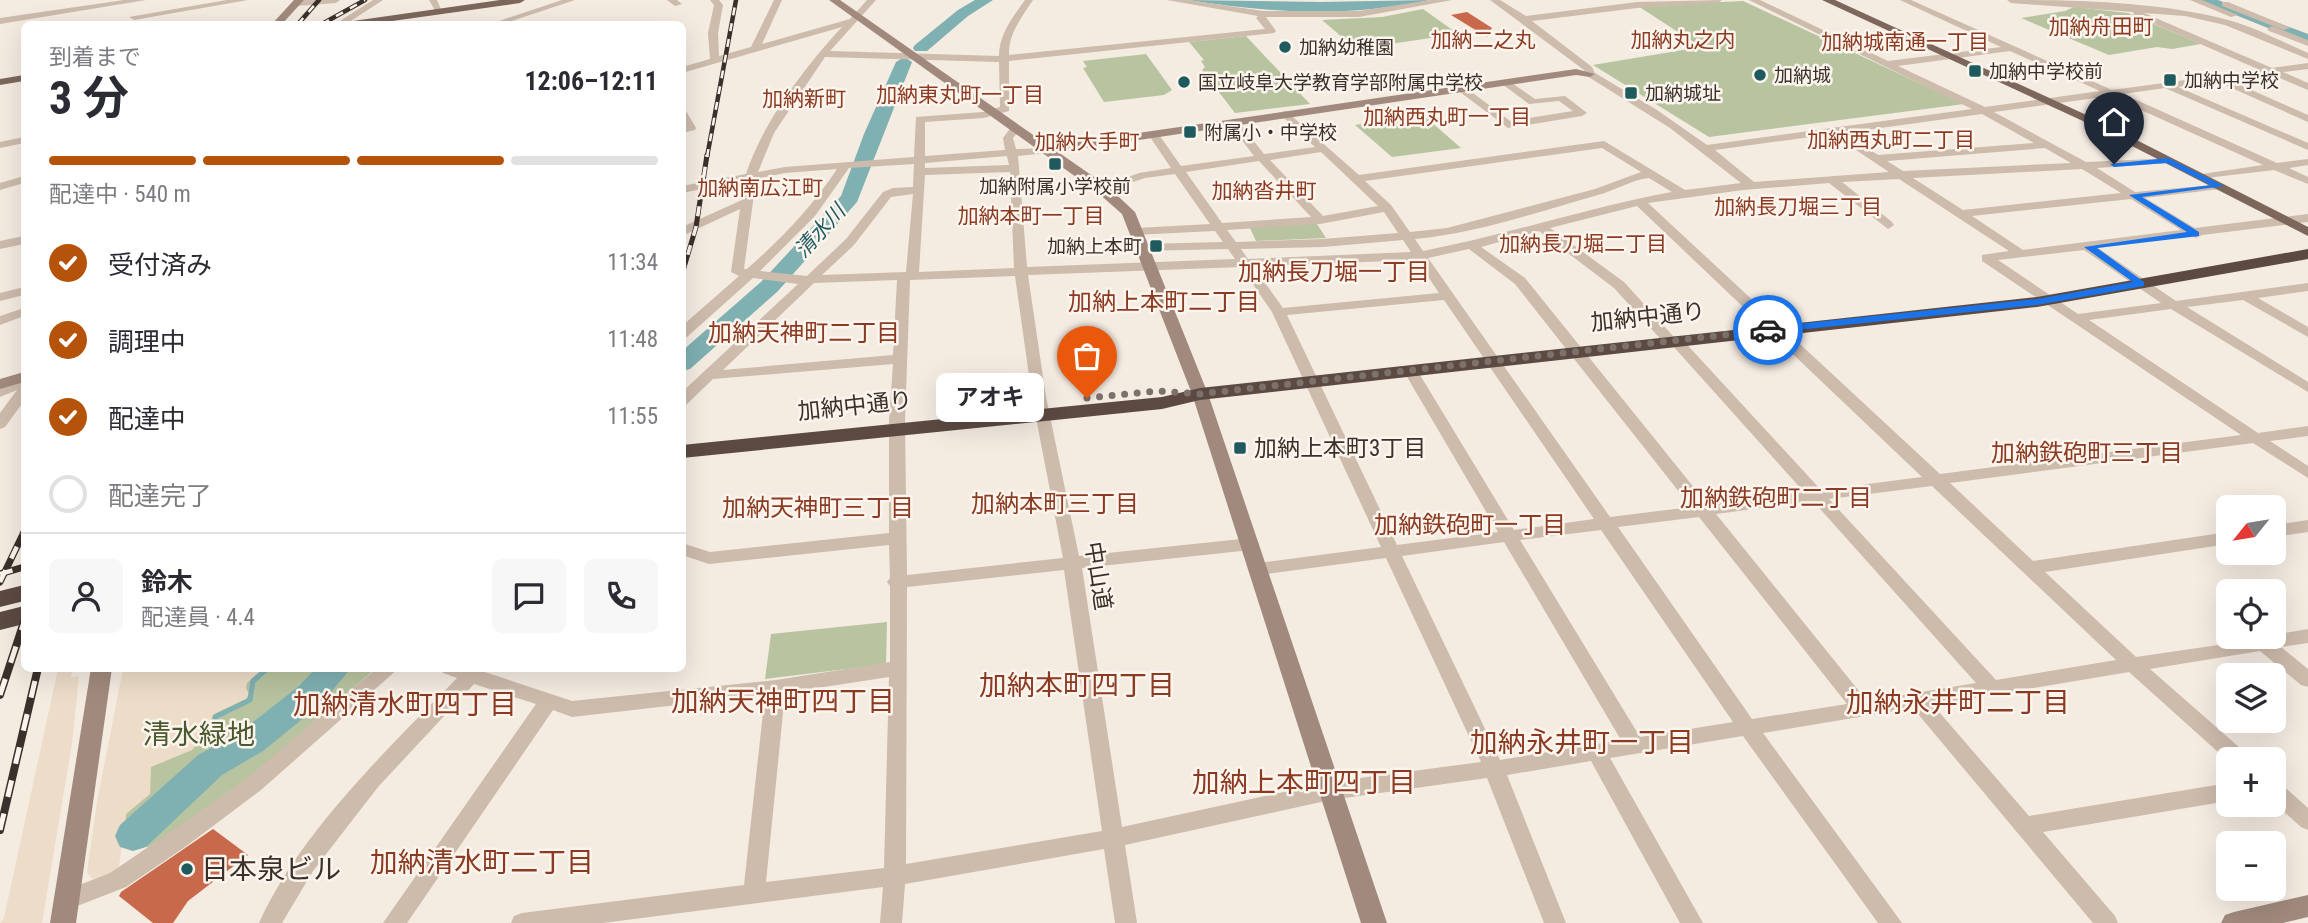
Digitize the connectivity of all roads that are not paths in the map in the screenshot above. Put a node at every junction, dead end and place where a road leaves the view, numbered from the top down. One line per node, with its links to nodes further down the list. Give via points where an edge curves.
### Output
1 (139, 0): 27 (street); 35 (street)
2 (244, 0): 35 (street)
3 (336, 0): 24 (street)
4 (379, 0): 37 (street)
5 (520, 0): 23 (main road)
6 (571, 0): 29 (street)
7 (714, 0): 53 (street, via 719,5 712,33)
8 (778, 0): 47 (street)
9 (834, 0): 30 (street)
10 (872, 0): 30 (street)
11 (1029, 0): 52 (street, via 1011,27)
12 (1171, 0): 28 (street)
13 (1448, 0): 28 (street, via 1359,14)
14 (1494, 0): 31 (street)
15 (1718, 0): 31 (street)
16 (1753, 0): 54 (street)
17 (1827, 0): 49 (main road)
18 (1904, 0): 46 (street)
19 (2011, 0): 26 (street)
20 (2150, 0): 26 (street, via 2121,4)
21 (2194, 0): 32 (street)
22 (2214, 0): 44 (street)
23 (495, 1): 25 (main road)
24 (298, 2): 36 (street)
25 (437, 6): 38 (main road); 39 (main road)
26 (2128, 9): 42 (street, via 2185,13); 43 (street)
27 (76, 10): 33 (street, via 27,13); 34 (street)
28 (1263, 14): 52 (street, via 1261,18 1271,31)
29 (524, 15): 40 (street); 41 (street)
30 (856, 18): 47 (street); 48 (street); 51 (street)
31 (1524, 19): 58 (street, via 1590,69)
32 (2249, 20): 42 (street); 45 (street)
33 (0, 21)
34 (74, 21)
35 (134, 21)
36 (280, 21)
37 (345, 21)
38 (356, 21)
39 (367, 21)
40 (505, 21)
41 (530, 21)
42 (2228, 23): 43 (street); 50 (street)
43 (2172, 28): 57 (street)
44 (2308, 36)
45 (2308, 43)
46 (2014, 48): 49 (street); 66 (street)
47 (755, 49): 53 (street)
48 (822, 54): 51 (street); 95 (street, via 769,133)
49 (1951, 56): 54 (street); 67 (main road)
50 (2308, 56)
51 (915, 57): 52 (street); 69 (street)
52 (1003, 59): 69 (street, via 1007,106)
53 (715, 61): 56 (street)
54 (1888, 64): 68 (street)
55 (2308, 66): 57 (street)
56 (686, 69)
57 (2270, 71): 59 (street); 64 (street)
58 (1590, 74): 61 (street); 80 (street)
59 (2215, 77): 63 (street); 71 (street)
60 (21, 80): 62 (main road)
61 (1506, 82): 65 (street); 65 (street, via 1533,102 1560,98 1582,113 1508,125)
62 (0, 83)
63 (2164, 84): 66 (street); 79 (street)
64 (2308, 86)
65 (1461, 89): 70 (street)
66 (2110, 91): 67 (street); 90 (street)
67 (2047, 100): 68 (street); 86 (main road)
68 (1981, 109): 74 (street); 78 (street)
69 (995, 113): 73 (street); 89 (street, via 920,119)
70 (1286, 114): 72 (street); 82 (street)
71 (2308, 119)
72 (1233, 122): 75 (street); 84 (street)
73 (1017, 128): 81 (street); 83 (street, via 1008,138)
74 (1834, 131): 80 (street); 85 (street)
75 (1153, 134): 81 (street); 93 (street)
76 (21, 141): 77 (street)
77 (0, 145)
78 (2047, 145): 85 (street); 91 (street)
79 (2308, 147)
80 (1707, 148): 102 (street)
81 (1047, 149): 83 (street); 106 (street)
82 (1322, 149): 84 (street); 98 (street)
83 (1010, 154): 89 (street); 92 (street, 中山道)
84 (1261, 157): 93 (street); 115 (street)
85 (1879, 158): 96 (street)
86 (2168, 160): 91 (street); 97 (main road)
87 (2308, 162): 90 (street)
88 (851, 165): 89 (street); 95 (street); 137 (street, via 800,229)
89 (919, 166): 92 (street); 107 (street)
90 (2279, 166): 97 (street); 101 (street)
91 (2087, 167): 96 (street); 109 (street)
92 (1014, 168): 136 (street, 中山道)
93 (1180, 170): 106 (street, via 1143,175); 118 (street)
94 (1652, 174): 98 (street, via 1604,144); 108 (street); 124 (street, via 1448,232)
95 (751, 175): 105 (street); 110 (street)
96 (1903, 177): 100 (street); 113 (street)
97 (2202, 177): 103 (main road)
98 (1358, 179): 112 (street)
99 (21, 180): 104 (street)
100 (1832, 180): 102 (street); 117 (street)
101 (2308, 181)
102 (1751, 186): 108 (street)
103 (2220, 186): 109 (street); 116 (main road)
104 (0, 187)
105 (686, 189)
106 (1102, 189): 121 (street, via 1128,212)
107 (919, 190): 138 (street); 139 (street, via 883,195 868,221)
108 (1682, 194): 111 (street)
109 (2133, 195): 113 (street); 123 (street)
110 (748, 201): 120 (street); 137 (street, via 737,272)
111 (1639, 201): 119 (street); 152 (street)
112 (1387, 208): 115 (street); 124 (street)
113 (1961, 214): 131 (street)
114 (2308, 218): 116 (street)
115 (1320, 220): 118 (street)
116 (2287, 221): 122 (main road); 123 (street)
117 (1888, 225)
118 (1220, 226): 121 (street); 127 (street)
119 (1542, 228): 128 (street); 155 (street, via 1619,285)
120 (686, 230)
121 (1137, 232): 130 (street)
122 (2308, 232)
123 (2196, 234): 129 (street)
124 (1406, 236): 127 (street); 133 (street)
125 (21, 241): 126 (street)
126 (0, 245)
127 (1233, 246): 130 (street); 134 (street)
128 (1472, 246): 133 (street); 156 (street, via 1520,281)
129 (2088, 247): 131 (street); 140 (street)
130 (1144, 248): 135 (street)
131 (2020, 253): 146 (street, via 1986,258)
132 (2308, 254): 140 (highway, 加納中通り)
133 (1419, 256): 134 (street); 144 (street)
134 (1244, 264): 135 (street); 148 (street)
135 (1151, 267): 136 (street); 167 (street)
136 (1021, 272): 138 (street); 170 (street, 中山道)
137 (748, 274): 139 (street); 153 (street)
138 (908, 276): 139 (street); 157 (street)
139 (810, 280): 160 (street)
140 (2141, 284): 146 (highway, 加納中通り); 147 (street)
141 (2308, 287): 143 (street)
142 (21, 292): 145 (street)
143 (2244, 295): 147 (street); 154 (street)
144 (1448, 296): 148 (street); 158 (street)
145 (0, 297)
146 (2049, 300): 150 (street); 152 (highway, 加納中通り)
147 (2172, 304): 150 (street); 165 (street)
148 (1279, 312): 163 (street)
149 (21, 313): 151 (street)
150 (2076, 318): 174 (street)
151 (0, 321)
152 (1777, 329): 155 (highway, 加納中通り); 178 (street)
153 (686, 330)
154 (2308, 333)
155 (1673, 341): 156 (highway, 加納中通り); 179 (street)
156 (1577, 351): 158 (highway, 加納中通り); 180 (street)
157 (899, 359): 160 (street); 172 (street)
158 (1492, 361): 159 (highway, 加納中通り); 181 (street)
159 (1410, 370): 163 (highway, 加納中通り); 184 (street)
160 (712, 375): 169 (street)
161 (21, 380): 164 (street)
162 (21, 381): 166 (street)
163 (1312, 381): 167 (highway, 加納中通り); 189 (street)
164 (0, 384)
165 (2308, 388)
166 (0, 394)
167 (1200, 394): 170 (highway, 加納中通り, via 1162,403); 187 (street)
168 (21, 395): 171 (street)
169 (686, 398)
170 (1041, 409): 172 (highway, 加納中通り); 190 (street, 中山道)
171 (0, 424)
172 (897, 424): 175 (highway, 加納中通り); 176 (highway, 加納中通り); 185 (street)
173 (2308, 431): 174 (street)
174 (2259, 439): 177 (street); 178 (street)
175 (686, 442)
176 (686, 451)
177 (2308, 473)
178 (1938, 481): 179 (street); 191 (street)
179 (1817, 497): 180 (street); 209 (street)
180 (1704, 511): 181 (street); 212 (street)
181 (1608, 524): 184 (street); 213 (street)
182 (2308, 526): 183 (street)
183 (2286, 529)
184 (1507, 537): 189 (street); 214 (street)
185 (899, 538): 188 (street, via 709,558); 193 (street)
186 (2216, 540): 191 (street)
187 (1251, 544): 190 (street); 192 (street)
188 (686, 550)
189 (1391, 552): 192 (street); 217 (street)
190 (1072, 562): 193 (street); 223 (street, 中山道)
191 (2029, 568): 202 (street)
192 (1259, 569): 218 (street)
193 (896, 582): 203 (street)
194 (21, 594): 195 (highway)
195 (0, 599)
196 (21, 616): 197 (highway)
197 (0, 621)
198 (2308, 636): 199 (street)
199 (2286, 639)
200 (2229, 649): 202 (street)
201 (2270, 649): 207 (street)
202 (2134, 666): 209 (street); 215 (street)
203 (899, 668): 208 (street); 224 (street)
204 (101, 672): 227 (street)
205 (385, 672): 227 (street, via 254,784)
206 (460, 672): 210 (street); 229 (street, via 305,864)
207 (2308, 680)
208 (776, 687): 210 (street, via 572,709); 225 (street)
209 (1991, 687): 211 (street)
210 (549, 701): 230 (street)
211 (1918, 701): 212 (street); 222 (street)
212 (1863, 710): 213 (street)
213 (1747, 727): 214 (street); 237 (street)
214 (1634, 745): 216 (street)
215 (2225, 747)
216 (1596, 752): 217 (street); 236 (street)
217 (1494, 769): 218 (street); 235 (street)
218 (1330, 791): 223 (street); 234 (street)
219 (2216, 794): 222 (street)
220 (2286, 801): 221 (street)
221 (2308, 821)
222 (2026, 826): 238 (street)
223 (1113, 838): 224 (street); 233 (street, 中山道)
224 (895, 876): 225 (street); 232 (street)
225 (754, 893): 228 (street)
226 (2308, 906): 239 (street)
227 (65, 912)
228 (555, 921): 231 (street)
229 (270, 923)
230 (394, 923)
231 (522, 923)
232 (891, 923)
233 (1126, 923)
234 (1374, 923)
235 (1555, 923)
236 (1692, 923)
237 (1891, 923)
238 (2107, 923)
239 (2234, 923)

